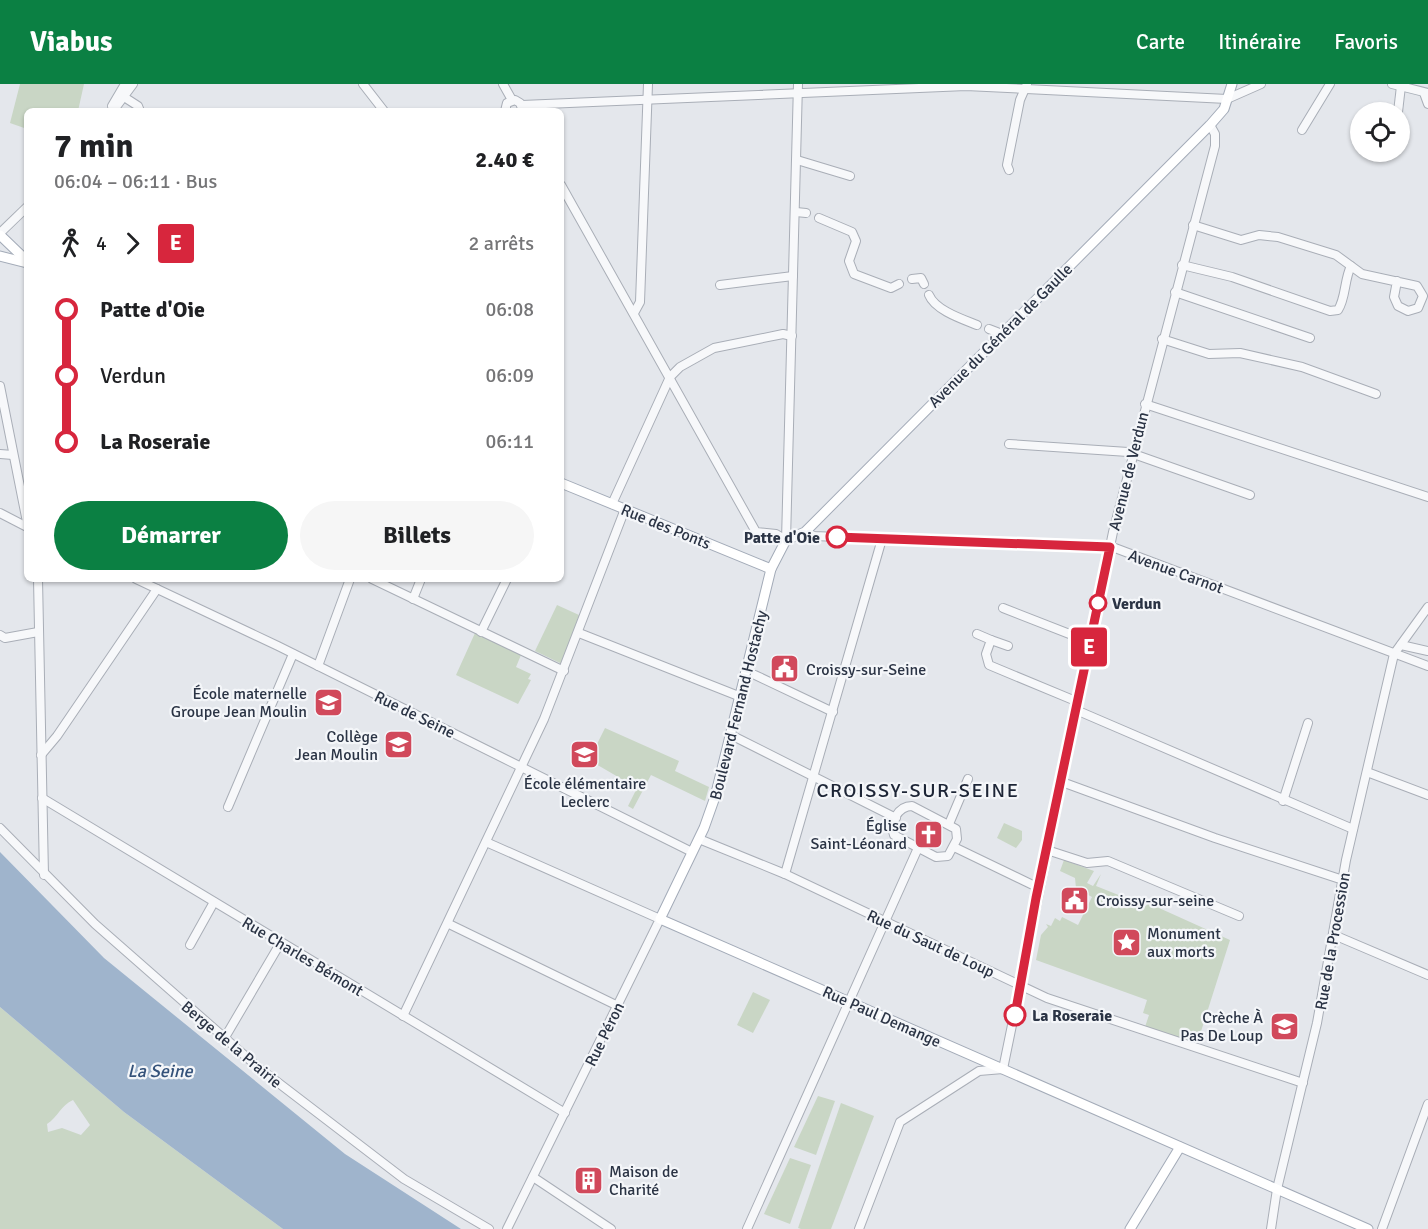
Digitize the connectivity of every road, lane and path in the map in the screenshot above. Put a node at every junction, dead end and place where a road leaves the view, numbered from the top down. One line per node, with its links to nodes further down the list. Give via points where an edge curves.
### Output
1 (125, 84): 14 (street)
2 (133, 84): 14 (street)
3 (363, 84): 22 (street)
4 (503, 84): 17 (street)
5 (648, 84): 15 (street)
6 (1232, 84): 16 (main road, Avenue du Général de Gaulle)
7 (1261, 84): 16 (street)
8 (1330, 84): 26 (street)
9 (1392, 84): 10 (street)
10 (1401, 86): 13 (street); 18 (street)
11 (1026, 87): 12 (street); 16 (street); 28 (street, via 1020,100)
12 (798, 88): 15 (street); 27 (street)
13 (1426, 93): 19 (street)
14 (122, 95): 20 (street); 21 (street)
15 (647, 98): 24 (street); 50 (street, via 640,302)
16 (1227, 99): 25 (main road, Avenue du Général de Gaulle)
17 (512, 100): 23 (street); 24 (street)
18 (1399, 102)
19 (1428, 104)
20 (113, 108)
21 (137, 108)
22 (382, 108)
23 (504, 108)
24 (522, 108)
25 (1210, 125): 35 (street, Avenue de Verdun, via 1215,146); 53 (main road, Avenue du Général de Gaulle)
26 (1302, 129)
27 (797, 159): 29 (street); 32 (street)
28 (1009, 170)
29 (850, 176)
30 (564, 190): 50 (street)
31 (24, 210): 36 (street)
32 (796, 212): 33 (street); 42 (street)
33 (806, 213)
34 (819, 218): 45 (street, via 852,232 856,241 849,261 854,274 891,288)
35 (1193, 225): 40 (street, Avenue de Verdun); 41 (street, via 1240,240 1259,235 1278,237 1336,255)
36 (0, 234): 38 (main road)
37 (0, 256): 39 (main road)
38 (24, 259)
39 (24, 261)
40 (1182, 265): 41 (street, via 1232,277 1330,311 1341,306); 48 (street, Avenue de Verdun)
41 (1351, 267): 44 (street)
42 (794, 276): 47 (street); 54 (street)
43 (912, 279): 46 (street, via 921,278)
44 (1397, 281): 44 (street, via 1419,287 1423,298 1418,308 1408,311 1398,306 1394,297)
45 (899, 284)
46 (924, 284)
47 (720, 285)
48 (1175, 292): 55 (street); 56 (street, Avenue de Verdun)
49 (929, 295): 51 (street, via 948,314)
50 (634, 313): 57 (street)
51 (977, 325)
52 (989, 329): 53 (street)
53 (1002, 334): 73 (main road, Avenue du Général de Gaulle)
54 (792, 336): 57 (street, via 783,334 714,348); 75 (street)
55 (1310, 338)
56 (1162, 339): 59 (street, via 1209,354 1240,354 1302,367); 60 (street, Avenue de Verdun)
57 (670, 377): 69 (street); 75 (street, via 756,532 776,534)
58 (0, 386): 64 (street)
59 (1376, 394)
60 (1144, 404): 62 (street, Avenue de Verdun); 67 (street)
61 (1009, 444): 62 (street)
62 (1131, 453): 66 (street); 76 (street, Avenue de Verdun)
63 (0, 454): 64 (street)
64 (13, 455): 68 (street)
65 (564, 484): 69 (main road, Rue des Ponts)
66 (1250, 495)
67 (1428, 497)
68 (24, 502)
69 (612, 504): 70 (main road, Rue des Ponts)
70 (625, 509): 77 (main road, Rue des Ponts); 90 (street)
71 (0, 513): 72 (street)
72 (24, 523)
73 (805, 531): 74 (street, Avenue Carnot, via 814,536); 75 (main road, Avenue du Général de Gaulle)
74 (882, 539): 76 (street, Avenue Carnot); 108 (street)
75 (786, 540): 77 (main road, Boulevard Fernand Hostachy)
76 (1110, 547): 94 (street, Avenue de Verdun); 100 (street, Avenue Carnot)
77 (771, 569): 106 (main road, Boulevard Fernand Hostachy)
78 (38, 582): 88 (street)
79 (142, 582): 84 (street, Rue de Seine)
80 (349, 582): 102 (street)
81 (378, 582): 85 (street)
82 (420, 582): 85 (street)
83 (506, 582): 89 (street)
84 (157, 589): 99 (street, Rue de Seine); 111 (street)
85 (413, 599): 89 (street)
86 (1428, 607): 95 (street)
87 (1003, 608): 94 (street)
88 (38, 632): 91 (street, via 5,638); 111 (street)
89 (481, 632): 104 (street)
90 (579, 633): 104 (street); 106 (street)
91 (0, 634)
92 (977, 634): 93 (street)
93 (991, 640): 96 (street); 107 (street, via 986,654 989,665)
94 (1090, 642): 107 (street, Avenue de Verdun)
95 (1401, 645): 97 (street); 100 (street)
96 (1008, 646)
97 (1419, 650): 98 (street); 101 (street)
98 (1428, 651)
99 (293, 654): 102 (street, Rue de Seine); 120 (street)
100 (1394, 654): 101 (street, Avenue Carnot); 113 (street, Rue de la Procession)
101 (1418, 661): 103 (street, Avenue Carnot)
102 (318, 666): 112 (street, Rue de Seine)
103 (1428, 666)
104 (564, 671): 112 (street)
105 (755, 675): 108 (street)
106 (741, 697): 110 (main road, Boulevard Fernand Hostachy)
107 (1077, 706): 116 (street, Avenue de Verdun); 119 (street)
108 (833, 712): 114 (street)
109 (1308, 723): 119 (street)
110 (731, 735): 114 (street); 125 (main road, Boulevard Fernand Hostachy)
111 (41, 754): 118 (street)
112 (522, 767): 126 (street); 130 (street, Rue de Seine)
113 (1366, 772): 117 (street); 124 (street, Rue de la Procession)
114 (815, 776): 121 (street); 131 (street)
115 (968, 776): 122 (street)
116 (1062, 782): 129 (street, Avenue de Verdun); 133 (street)
117 (1428, 795)
118 (42, 798): 132 (street); 135 (street, Rue Charles Bémont)
119 (1283, 801): 124 (street)
120 (228, 807)
121 (896, 818): 122 (street, via 901,809 909,806); 128 (street, via 894,835)
122 (949, 824): 127 (street, via 957,833)
123 (0, 828): 132 (street, Berge de la Prairie)
124 (1353, 829): 133 (street, Rue de la Procession)
125 (699, 839): 130 (main road, Rue Péron); 131 (street, Rue du Saut de Loup)
126 (486, 842): 137 (street, Rue Paul Demange); 139 (street)
127 (954, 847): 128 (street, via 941,858); 134 (street)
128 (918, 848): 138 (street)
129 (1047, 850): 134 (street, Avenue de Verdun); 136 (street, via 1087,863 1108,861)
130 (692, 852): 137 (main road, Rue Péron)
131 (784, 874): 138 (street, Rue du Saut de Loup)
132 (44, 875): 148 (street, Berge de la Prairie)
133 (1342, 880): 140 (street, Rue de la Procession)
134 (1039, 888): 144 (street, Avenue de Verdun)
135 (214, 902): 141 (street, Rue Charles Bémont); 142 (street)
136 (1239, 916)
137 (660, 918): 145 (main road, Rue Paul Demange); 146 (street, Rue Péron)
138 (885, 921): 144 (street, Rue du Saut de Loup); 145 (street)
139 (449, 924): 146 (street); 147 (street)
140 (1334, 935): 143 (street); 150 (street, Rue de la Procession)
141 (281, 942): 147 (street, Rue Charles Bémont); 148 (street)
142 (190, 945)
143 (1428, 975)
144 (1021, 986): 149 (street, Avenue de Verdun); 150 (street, Rue du Saut de Loup)
145 (849, 1002): 149 (main road, Rue Paul Demange); 159 (street)
146 (618, 1006): 152 (street, Rue Péron)
147 (403, 1016): 152 (street, Rue Charles Bémont)
148 (224, 1039): 156 (street, Berge de la Prairie, via 404,1179)
149 (1003, 1069): 153 (main road, Rue Paul Demange); 160 (street, via 979,1071 900,1122)
150 (1303, 1083): 155 (street, Rue de la Procession)
151 (1428, 1104): 164 (street)
152 (565, 1113): 154 (street, Rue Péron)
153 (1180, 1147): 155 (main road, Rue Paul Demange); 161 (main road)
154 (533, 1177): 157 (street, Rue Péron); 158 (street)
155 (1277, 1189): 162 (street, Rue de la Procession); 163 (main road, Rue Paul Demange)
156 (489, 1229)
157 (507, 1229)
158 (611, 1229)
159 (747, 1229)
160 (859, 1229)
161 (1131, 1229)
162 (1271, 1229)
163 (1368, 1229)
164 (1382, 1229)

